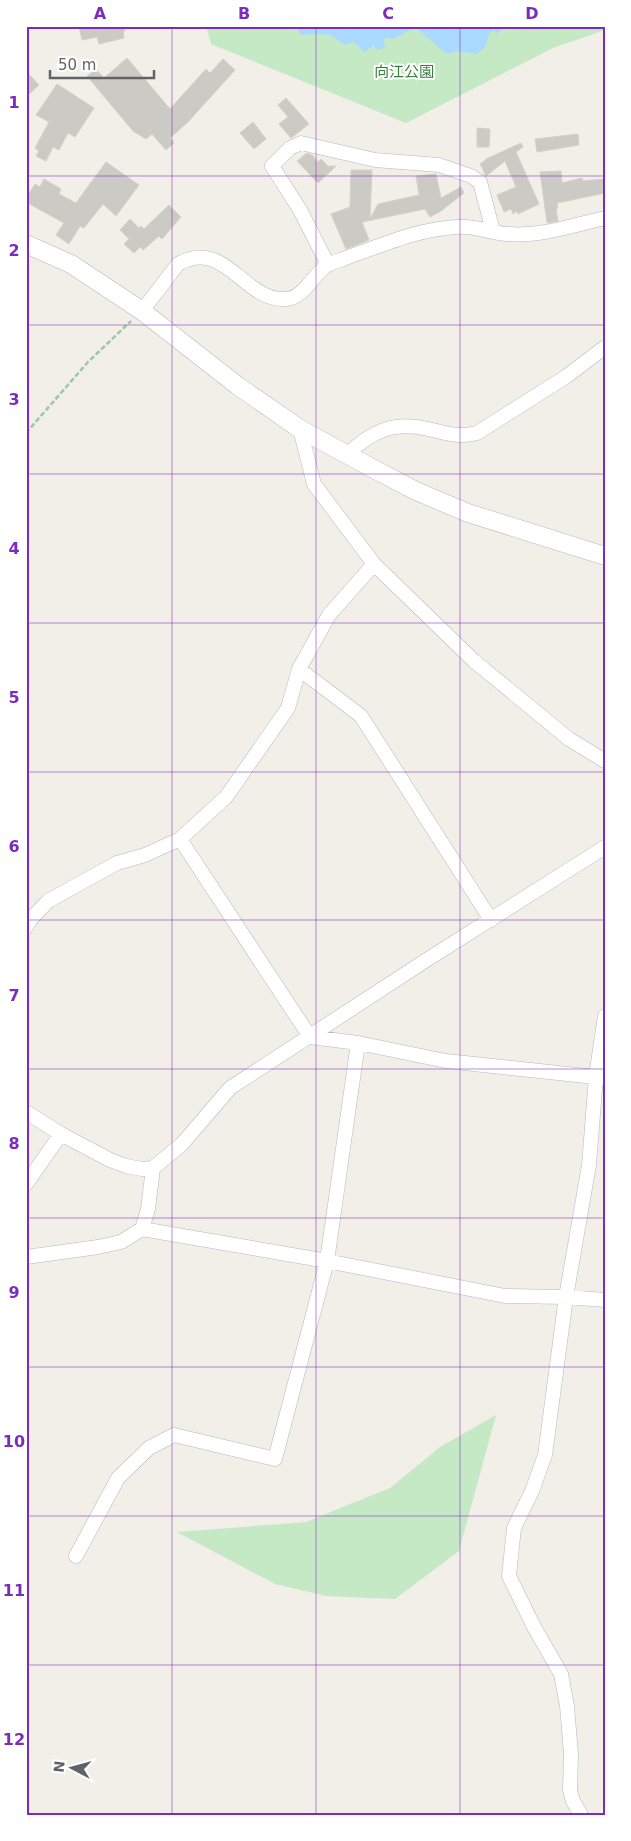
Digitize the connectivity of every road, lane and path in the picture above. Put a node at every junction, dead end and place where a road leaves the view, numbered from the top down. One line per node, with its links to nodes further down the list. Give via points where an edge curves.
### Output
1 (605, 218): 2 (street, via 534,234)
2 (494, 231): 4 (street, via 465,226 431,230 408,235); 4 (street, via 480,182 471,176 439,165 375,160 301,143 290,148 272,166 300,210)
3 (26, 244): 5 (street, via 71,264)
4 (328, 265): 5 (street, via 300,293 287,299 265,295 208,257 186,260 178,264)
5 (142, 311): 7 (street, via 238,386); 8 (path, via 88,362)
6 (605, 346): 9 (street, via 567,376 477,433 454,436 415,426 390,428 361,440)
7 (300, 429): 9 (street); 11 (street, via 314,484)
8 (26, 433)
9 (347, 455): 10 (street, via 416,491 468,513)
10 (605, 556)
11 (374, 564): 12 (street, via 329,615); 13 (street, via 474,661 569,739)
12 (299, 669): 14 (street, via 288,708 226,797); 16 (street, via 360,716)
13 (605, 761)
14 (180, 839): 17 (street, via 117,863 48,901); 19 (street)
15 (605, 847): 16 (street)
16 (491, 920): 19 (street)
17 (26, 928)
18 (605, 1016): 21 (street)
19 (310, 1037): 20 (street); 24 (street, via 230,1088 182,1144)
20 (358, 1043): 21 (street, via 446,1062); 28 (street)
21 (600, 1077): 29 (street)
22 (26, 1112): 23 (street)
23 (61, 1134): 24 (street, via 126,1166); 25 (street)
24 (153, 1168): 26 (street)
25 (26, 1184)
26 (142, 1229): 27 (street, via 121,1242); 28 (street)
27 (26, 1257)
28 (327, 1261): 29 (street, via 505,1296); 31 (street, via 276,1459 174,1436 149,1448 118,1478)
29 (566, 1297): 30 (street); 32 (street, via 545,1454 514,1528 509,1576 561,1674 571,1754 570,1790)
30 (605, 1300)
31 (76, 1556)
32 (581, 1815)

